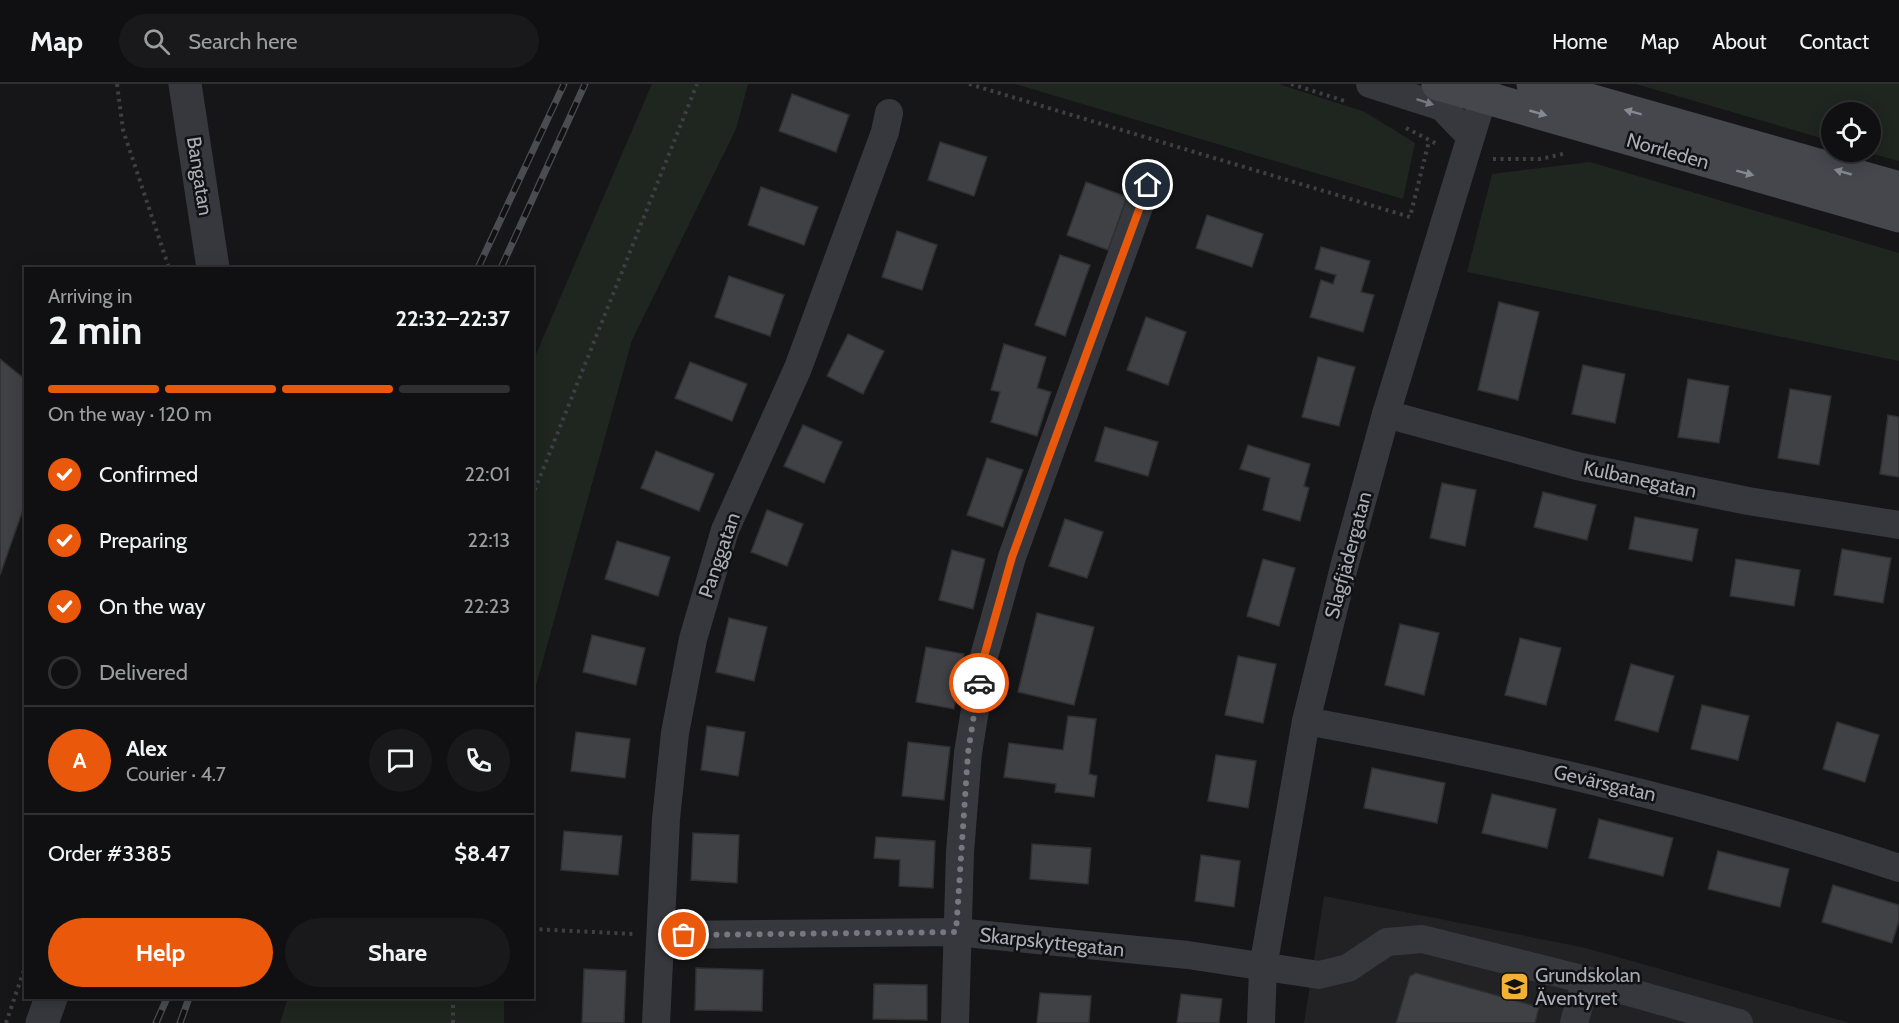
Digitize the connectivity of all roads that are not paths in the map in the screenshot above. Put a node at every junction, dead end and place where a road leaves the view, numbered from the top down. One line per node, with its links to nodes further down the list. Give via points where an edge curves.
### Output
1 (185, 84): 11 (street, Bangatan)
2 (1438, 84): 4 (main road, Norrleden)
3 (1544, 86): 9 (main road, Norrleden, one-way to 3)
4 (1484, 88): 7 (street, Slagfjädergatan); 10 (main road, Norrleden, one-way to 10)
5 (1360, 93): 7 (street, one-way to 7, via 1442,107)
6 (889, 113): 17 (street, Panggatan, via 798,368 725,530 693,639 674,744)
7 (1468, 144): 12 (street, Slagfjädergatan)
8 (1148, 185): 16 (street, via 1012,557 983,660 968,753)
9 (1899, 188)
10 (1899, 216)
11 (213, 267)
12 (1386, 414): 13 (street, Kulbanegatan, via 1577,466 1748,501); 14 (street, Slagfjädergatan)
13 (1899, 525)
14 (1306, 721): 15 (street, Gevärsgatan, via 1450,747 1622,787 1732,815); 18 (street, Slagfjädergatan)
15 (1899, 868)
16 (956, 932): 17 (street, Skarpskyttegatan); 18 (street, Skarpskyttegatan, via 1188,955); 23 (street)
17 (661, 935): 22 (street, Panggatan)
18 (1263, 967): 19 (street, Skarpskyttegatan, via 1319,975 1348,968 1387,942 1422,939); 24 (street, Slagfjädergatan)
19 (1586, 980): 25 (street); 26 (street, Skarpskyttegatan)
20 (51, 999): 21 (street)
21 (42, 1023)
22 (656, 1023)
23 (955, 1023)
24 (1261, 1023)
25 (1574, 1023)
26 (1739, 1023)

